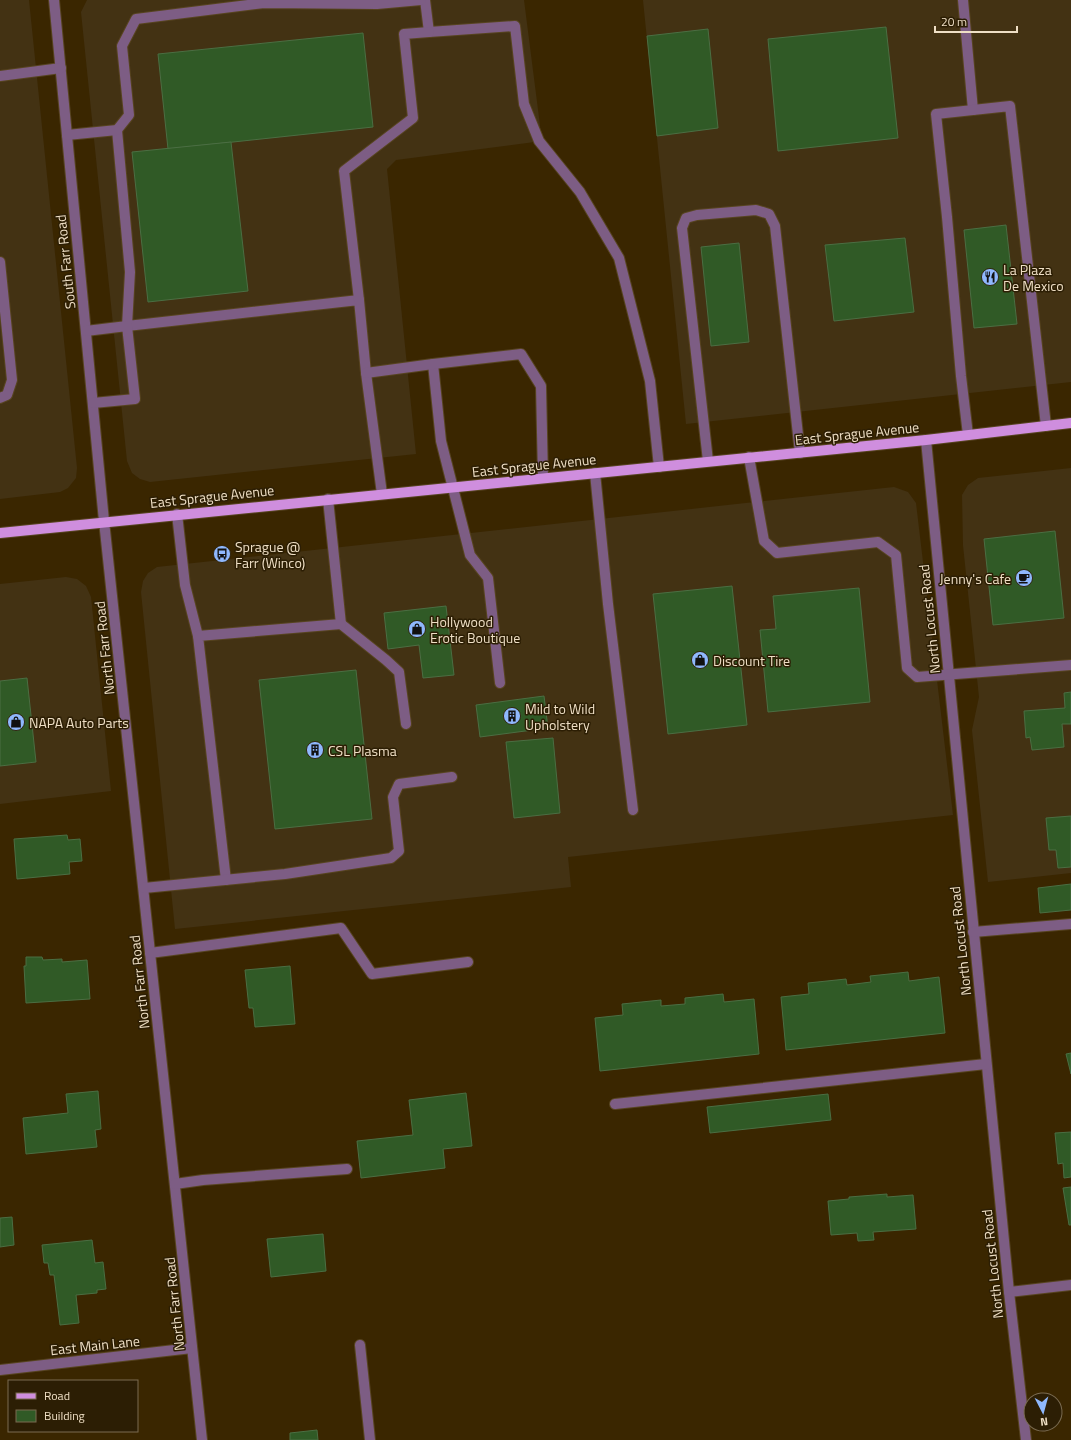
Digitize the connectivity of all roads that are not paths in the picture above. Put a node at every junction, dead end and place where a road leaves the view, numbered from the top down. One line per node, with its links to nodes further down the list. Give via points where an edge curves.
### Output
1 (54, 0): 6 (street, South Farr Road)
2 (421, 0): 9 (street, via 377,4 264,3 136,18 122,46 129,115)
3 (425, 0): 5 (street)
4 (963, 0): 8 (street)
5 (429, 32): 12 (street, via 404,34 413,118 344,171); 26 (street, via 515,26 524,104 538,141 580,192 619,258 650,381)
6 (61, 68): 7 (street); 10 (street, South Farr Road)
7 (0, 76)
8 (973, 110): 20 (street, via 1010,106); 21 (street, via 936,114)
9 (117, 130): 10 (street); 13 (street, via 130,272)
10 (67, 135): 14 (street, South Farr Road)
11 (0, 262): 17 (street, via 12,380 7,395)
12 (359, 300): 13 (street); 16 (street)
13 (127, 326): 14 (street); 18 (street, via 135,399)
14 (86, 331): 18 (street, South Farr Road)
15 (433, 364): 16 (street); 28 (street, via 521,354 540,386); 29 (street, via 441,440)
16 (366, 374): 30 (street)
17 (0, 398)
18 (93, 403): 33 (street, South Farr Road)
19 (1071, 423): 20 (main road, East Sprague Avenue)
20 (1046, 426): 21 (main road, East Sprague Avenue)
21 (968, 435): 22 (main road, East Sprague Avenue)
22 (926, 440): 23 (main road, East Sprague Avenue); 38 (street, North Locust Road)
23 (800, 453): 24 (main road, East Sprague Avenue); 25 (street, via 775,226 769,214 756,210 742,211 686,218 682,228)
24 (749, 458): 25 (main road, East Sprague Avenue); 38 (street, via 764,541 777,553 878,542 896,555 907,668 917,677)
25 (708, 461): 26 (main road, East Sprague Avenue)
26 (659, 466): 27 (main road, East Sprague Avenue)
27 (595, 473): 28 (main road, East Sprague Avenue); 42 (street)
28 (543, 478): 29 (main road, East Sprague Avenue)
29 (453, 487): 30 (main road, East Sprague Avenue); 39 (street, via 470,555 488,578)
30 (382, 494): 31 (main road, East Sprague Avenue)
31 (328, 499): 32 (main road, East Sprague Avenue); 35 (street)
32 (178, 514): 33 (main road, East Sprague Avenue); 36 (street, via 185,585)
33 (104, 521): 34 (main road, East Sprague Avenue); 44 (street, North Farr Road)
34 (0, 533)
35 (341, 624): 36 (street); 40 (street, via 399,672)
36 (198, 636): 43 (street)
37 (1071, 665): 38 (street)
38 (949, 675): 46 (street, North Locust Road)
39 (500, 683)
40 (406, 724)
41 (452, 777): 43 (street, via 399,784 393,797 399,851 391,858)
42 (633, 810)
43 (226, 880): 44 (street)
44 (144, 888): 47 (street, North Farr Road)
45 (1071, 924): 46 (street)
46 (974, 932): 49 (street, North Locust Road)
47 (150, 953): 48 (street, via 341,928 372,974); 52 (street, North Farr Road)
48 (468, 962)
49 (986, 1064): 50 (street); 54 (street, North Locust Road)
50 (615, 1104)
51 (347, 1169): 52 (street)
52 (175, 1184): 56 (street, North Farr Road)
53 (1071, 1285): 54 (street)
54 (1009, 1292): 60 (street, North Locust Road)
55 (360, 1345): 59 (street)
56 (192, 1348): 57 (street, East Main Lane); 58 (street, North Farr Road)
57 (0, 1370)
58 (202, 1440)
59 (370, 1440)
60 (1026, 1440)

